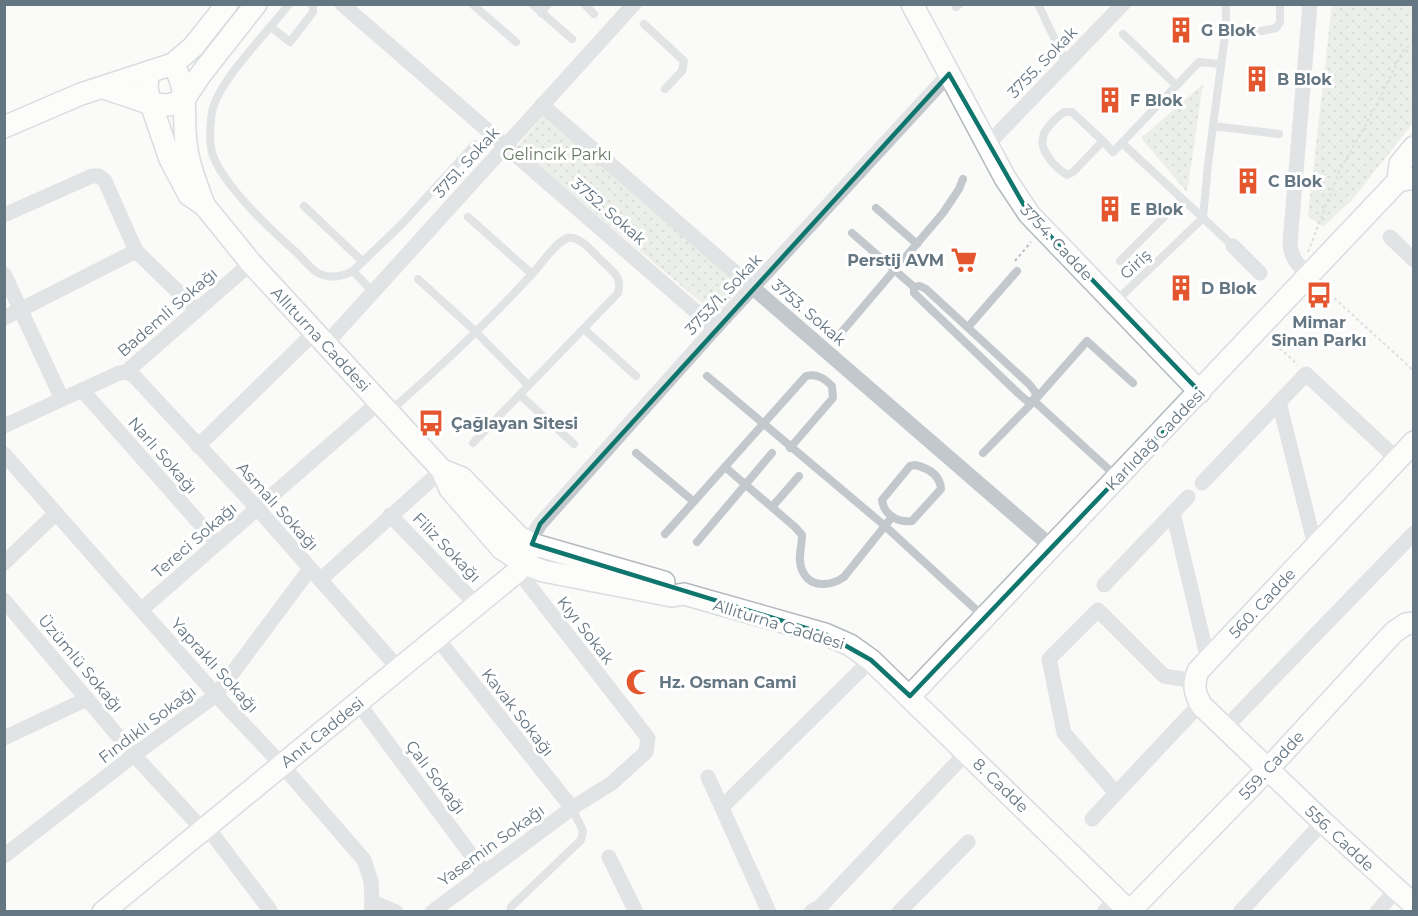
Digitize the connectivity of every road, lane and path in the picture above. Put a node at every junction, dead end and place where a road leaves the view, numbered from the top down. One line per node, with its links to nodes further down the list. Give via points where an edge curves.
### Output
1 (227, 4): 27 (main road, via 193,47)
2 (256, 4): 34 (main road)
3 (289, 4): 20 (lane)
4 (311, 4): 20 (lane, via 313,12 290,42)
5 (342, 4): 43 (street, 3752. Sokak)
6 (472, 4): 25 (lane)
7 (532, 4): 17 (lane)
8 (548, 4): 17 (lane)
9 (584, 4): 18 (lane)
10 (634, 4): 36 (street, 3751. Sokak)
11 (912, 4): 30 (main road, 3754. Cadde)
12 (1038, 4): 26 (lane)
13 (1123, 4): 26 (street, 3755. Sokak)
14 (1226, 4): 21 (lane)
15 (1280, 4): 21 (lane, via 1276,28)
16 (1310, 4): 67 (street, via 1290,243 1291,255)
17 (541, 13): 23 (lane)
18 (594, 14)
19 (644, 24): 33 (lane, via 684,61 682,71)
20 (271, 27): 64 (lane, via 222,86 212,111 213,155 222,174 270,229 317,272 332,277)
21 (1226, 28): 28 (lane)
22 (1123, 34): 31 (lane)
23 (572, 39)
24 (1413, 41): 67 (path, via 1403,51 1339,172)
25 (516, 42)
26 (1066, 63): 44 (street, 3755. Sokak)
27 (173, 64): 29 (main road); 34 (main road, Allıturna Caddesi, via 182,80)
28 (1221, 64): 31 (lane, via 1199,62); 37 (lane)
29 (148, 72): 32 (main road); 35 (main road, Allıturna Caddesi)
30 (949, 74): 44 (main road, 3754. Cadde); 72 (street, 3753/1. Sokak)
31 (1176, 85): 41 (lane)
32 (104, 88): 35 (main road); 38 (main road)
33 (665, 89)
34 (185, 98): 35 (main road, via 170,105); 49 (main road, Allıturna Caddesi, via 186,142)
35 (151, 104): 49 (main road, Allıturna Caddesi, via 170,159 189,195)
36 (542, 105): 43 (street, 3751. Sokak); 72 (street, 3753. Sokak)
37 (1214, 126): 39 (lane); 54 (lane)
38 (4, 127)
39 (1279, 134)
40 (1103, 141): 40 (lane, via 1067,174 1047,156 1042,145 1043,135 1064,112 1072,112); 41 (lane, via 1113,152)
41 (1122, 143): 48 (lane)
42 (475, 144): 61 (lane, via 403,223)
43 (506, 145): 74 (street, 3751. Sokak); 81 (street, 3752. Sokak)
44 (987, 145): 76 (main road, 3754. Cadde, via 1029,214)
45 (1413, 147): 47 (main road, Karlıdağ Caddesi, via 1400,164)
46 (963, 179): 57 (lane)
47 (1406, 179): 67 (main road, Karlıdağ Caddesi)
48 (1182, 199): 54 (lane); 62 (lane)
49 (204, 205): 63 (main road, Allıturna Caddesi)
50 (304, 206): 61 (lane)
51 (876, 208): 57 (lane)
52 (4, 215): 59 (street, via 99,176 105,181)
53 (468, 217): 70 (lane)
54 (1203, 218): 58 (lane); 76 (lane, Giriş)
55 (852, 233): 65 (lane)
56 (1390, 237): 60 (street)
57 (917, 244): 65 (lane)
58 (1233, 246): 68 (street)
59 (136, 251): 77 (street); 78 (street)
60 (1413, 260)
61 (362, 261): 64 (lane)
62 (1120, 261)
63 (251, 263): 78 (street, Bademli Sokağı); 86 (main road, Allıturna Caddesi)
64 (353, 271): 74 (lane)
65 (895, 271): 73 (lane); 85 (lane)
66 (1017, 271): 80 (lane)
67 (1306, 272): 83 (main road, Karlıdağ Caddesi)
68 (1260, 273)
69 (4, 274): 77 (street)
70 (532, 274): 82 (lane, via 561,241 570,237 579,240 618,276 618,293); 84 (lane)
71 (418, 279): 84 (lane)
72 (753, 287): 81 (street, 3753/1. Sokak); 134 (street, 3753. Sokak)
73 (914, 287): 80 (lane, via 926,290); 98 (lane, via 914,293 1018,394)
74 (373, 292): 86 (street, 3751. Sokak)
75 (1330, 295): 87 (path)
76 (1114, 303): 95 (main road, 3754. Cadde)
77 (21, 310): 79 (street); 97 (street)
78 (197, 310): 88 (street, Bademli Sokağı)
79 (4, 318)
80 (968, 327): 98 (lane, via 1029,384 1036,393)
81 (715, 328): 132 (street, 3753/1. Sokak, via 540,524)
82 (584, 329): 90 (lane); 93 (lane)
83 (1260, 329): 89 (path); 95 (main road, Karlıdağ Caddesi)
84 (475, 331): 93 (lane); 100 (lane)
85 (840, 334)
86 (320, 338): 100 (main road, Allıturna Caddesi); 106 (street, 3751. Sokak)
87 (1413, 371)
88 (126, 372): 94 (street, Bademli Sokağı); 106 (street, Asmalı Sokağı)
89 (1306, 374): 99 (street); 112 (street)
90 (636, 376)
91 (707, 376): 101 (lane)
92 (1133, 383): 98 (lane, via 1087,341)
93 (528, 385): 96 (lane)
94 (82, 390): 97 (street, Bademli Sokağı); 131 (street, Narlı Sokağı)
95 (1200, 392): 116 (main road, Karlıdağ Caddesi)
96 (520, 395): 104 (lane); 105 (lane)
97 (62, 399): 102 (street, Bademli Sokağı)
98 (1034, 401): 110 (lane); 116 (lane)
99 (1279, 402): 117 (street); 133 (street)
100 (384, 407): 114 (main road, Allıturna Caddesi); 122 (street, Tereci Sokağı)
101 (762, 424): 107 (lane); 107 (lane, via 807,376 826,380 834,391 833,398); 113 (lane)
102 (4, 426)
103 (1413, 442): 112 (main road, 560. Cadde)
104 (473, 443)
105 (574, 444)
106 (198, 446): 122 (street, Asmalı Sokağı)
107 (790, 448): 127 (lane)
108 (636, 453): 120 (lane)
109 (772, 453): 118 (lane)
110 (984, 453)
111 (4, 454): 123 (street, Yapraklı Sokağı)
112 (1397, 459): 133 (main road, 560. Cadde)
113 (724, 467): 118 (lane); 120 (lane)
114 (442, 470): 125 (street, Fındıklı Sokağı); 132 (main road, Allıturna Caddesi, via 462,478 519,537); 136 (main road, Allıturna Caddesi, via 450,489)
115 (799, 476): 121 (lane)
116 (1118, 478): 134 (main road, Karlıdağ Caddesi)
117 (1202, 483)
118 (745, 485): 121 (lane); 130 (lane)
119 (1188, 497): 124 (street)
120 (693, 501): 129 (lane)
121 (772, 507): 127 (lane, via 802,536 801,569 825,586 844,578)
122 (257, 508): 131 (street, Tereci Sokağı); 137 (street, Asmalı Sokağı)
123 (56, 513): 135 (street); 142 (street, Yapraklı Sokağı)
124 (1173, 513): 138 (street); 147 (street)
125 (390, 514): 137 (street, Fındıklı Sokağı); 141 (street, Filiz Sokağı)
126 (892, 517): 126 (lane, via 882,505 883,497 910,466 923,467 938,478 940,489 912,521 901,522); 127 (lane)
127 (885, 526): 143 (lane)
128 (1413, 533): 155 (street)
129 (665, 534)
130 (697, 542)
131 (217, 543): 142 (street, Tereci Sokağı)
132 (532, 544): 136 (main road, Anıt Caddesi); 139 (main road, Allıturna Caddesi, via 673,585)
133 (1316, 546): 147 (main road, 560. Cadde)
134 (1052, 547): 143 (main road, Karlıdağ Caddesi)
135 (4, 563)
136 (520, 567): 139 (main road, Allıturna Caddesi, via 672,596); 141 (main road, Anıt Caddesi); 164 (street, Kıyı Sokak, via 648,738 646,752 612,783)
137 (315, 574): 148 (street, Asmalı Sokağı); 150 (street, Fındıklı Sokağı)
138 (1104, 585)
139 (684, 594): 146 (main road, Allıturna Caddesi, via 825,634)
140 (4, 600): 152 (street, Üzümlü Sokağı)
141 (477, 605): 145 (main road, Anıt Caddesi)
142 (141, 610): 150 (street, Yapraklı Sokağı)
143 (985, 618): 151 (main road, Karlıdağ Caddesi)
144 (1409, 621): 160 (main road, 559. Cadde)
145 (437, 638): 148 (main road, Anıt Caddesi); 164 (street, Kavak Sokağı)
146 (871, 660): 151 (main road, 8. Cadde); 163 (street)
147 (1208, 660): 149 (main road, 560. Cadde)
148 (399, 669): 153 (main road, Anıt Caddesi)
149 (1194, 681): 154 (main road); 162 (street, via 1164,676 1098,609 1049,659 1064,733)
150 (216, 695): 158 (street, Fındıklı Sokağı); 159 (street, Yapraklı Sokağı)
151 (910, 696): 157 (main road, 8. Cadde)
152 (87, 699): 156 (street); 158 (street, Üzümlü Sokağı)
153 (358, 703): 159 (main road, Anıt Caddesi); 171 (street, Çalı Sokağı)
154 (1200, 704): 155 (main road); 162 (street)
155 (1225, 728): 160 (main road)
156 (4, 738)
157 (967, 752): 175 (main road, 8. Cadde); 183 (street)
158 (134, 755): 167 (street, Üzümlü Sokağı); 169 (street, Fındıklı Sokağı)
159 (282, 765): 167 (main road, Anıt Caddesi); 174 (street, Yapraklı Sokağı, via 364,860 370,876)
160 (1268, 769): 166 (main road, 556. Cadde); 175 (main road, 559. Cadde)
161 (708, 777): 163 (street)
162 (1116, 793): 165 (street)
163 (722, 807): 182 (street)
164 (572, 808): 171 (street, Yasemin Sokağı); 180 (lane, via 583,831 581,840)
165 (1092, 819)
166 (1323, 822): 172 (main road, 556. Cadde); 185 (street)
167 (205, 828): 176 (street, Üzümlü Sokağı); 177 (main road, Anıt Caddesi)
168 (968, 842): 184 (street)
169 (4, 856)
170 (609, 857): 181 (street)
171 (484, 872): 179 (street, Yasemin Sokağı)
172 (1396, 890): 173 (main road, 556. Cadde); 186 (street)
173 (1413, 905)
174 (371, 907): 178 (street)
175 (1120, 908)
176 (269, 911)
177 (103, 912)
178 (396, 912)
179 (432, 912)
180 (510, 912)
181 (636, 912)
182 (769, 912)
183 (811, 912)
184 (899, 912)
185 (1239, 912)
186 (1377, 912)

